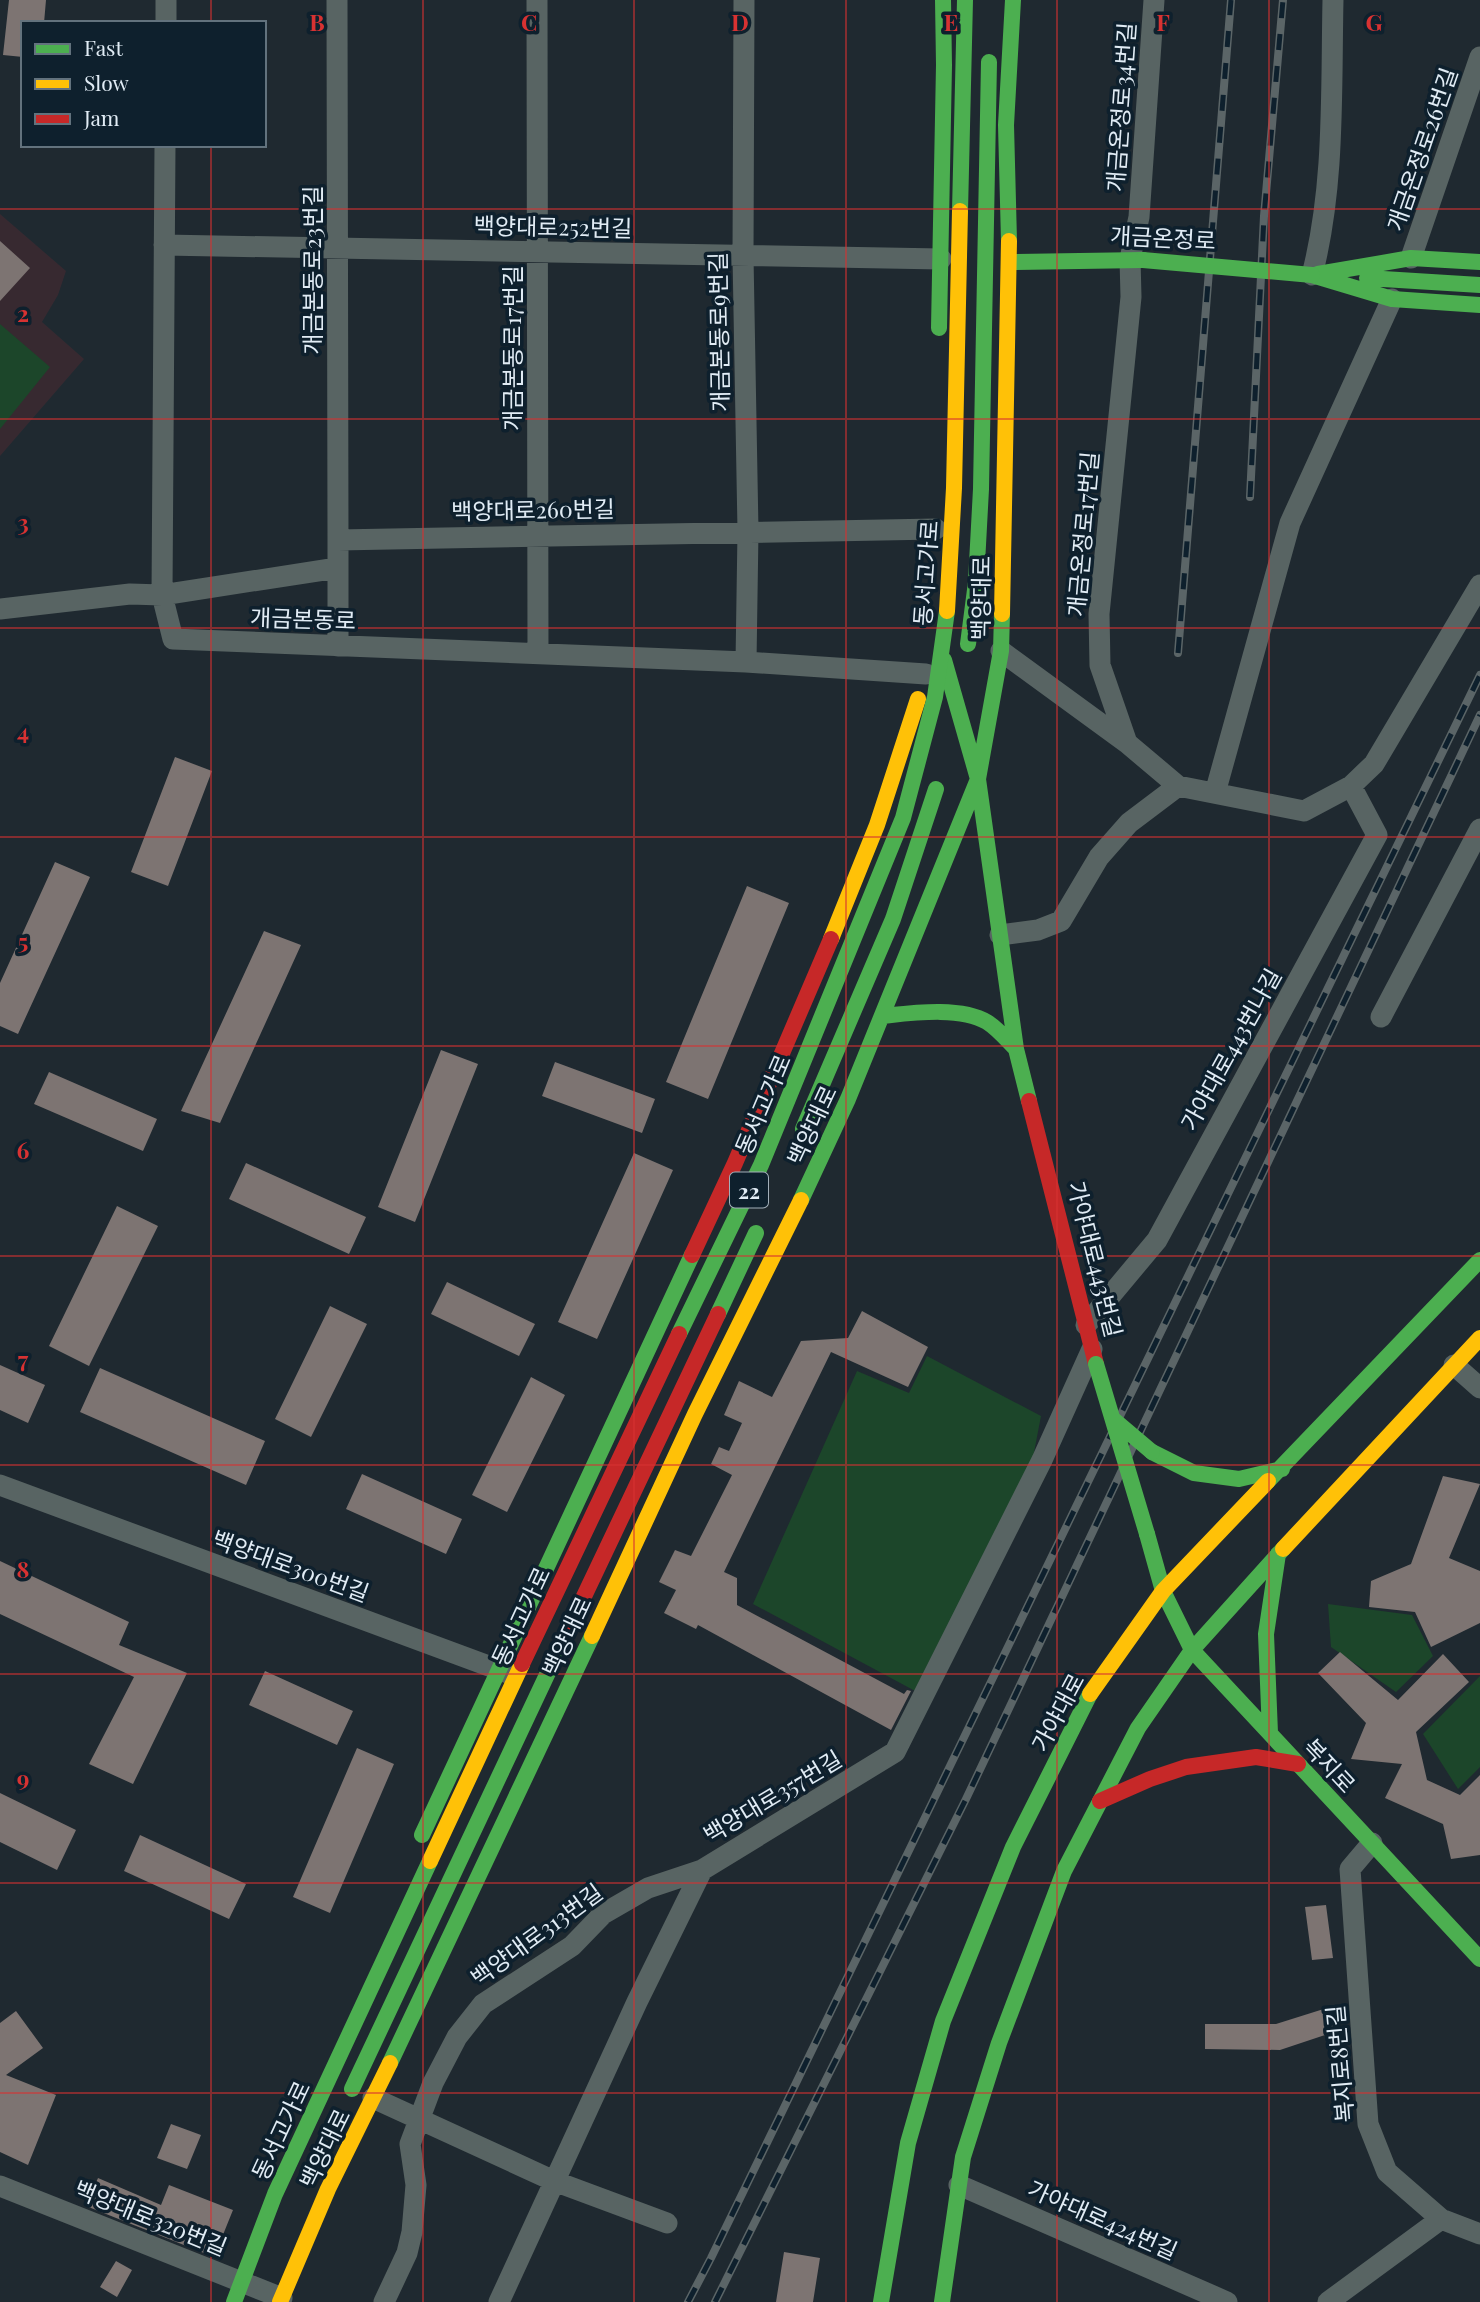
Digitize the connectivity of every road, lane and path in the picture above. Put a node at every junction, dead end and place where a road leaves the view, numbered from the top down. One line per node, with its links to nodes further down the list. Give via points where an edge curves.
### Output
1 (166, 0): 10 (street)
2 (337, 0): 15 (street, 개금본동로23번길)
3 (537, 0): 16 (street, 개금본동로17번길)
4 (744, 0): 17 (street, 개금본동로9번길)
5 (943, 0): 19 (main road)
6 (965, 0): 95 (main road, 동서고가로 / 22, bridge, via 949,594 935,697 903,818 761,1165 455,1805 275,2194)
7 (1013, 0): 21 (main road, 백양대로, via 1006,125)
8 (1154, 0): 20 (street, 개금온정로34번길)
9 (1333, 0): 23 (street, via 1332,111 1324,212)
10 (166, 21)
11 (989, 40): 42 (main road, bridge, via 981,489 976,582)
12 (1480, 57): 18 (street, 개금온정로26번길)
13 (165, 147): 14 (street, 개금본동로)
14 (164, 245): 15 (street, 백양대로252번길); 34 (street, 개금본동로)
15 (337, 248): 16 (street, 백양대로252번길); 31 (street, 개금본동로23번길)
16 (537, 251): 17 (street, 백양대로252번길); 30 (street, 개금본동로17번길)
17 (743, 256): 19 (street, 백양대로252번길); 29 (street, 개금본동로9번길)
18 (1411, 258): 22 (main road, 개금온정로); 23 (main road, 개금온정로)
19 (941, 259): 27 (main road)
20 (1137, 260): 21 (main road, 개금온정로); 23 (main road, 개금온정로, bridge); 43 (street, 개금온정로17번길, via 1099,614 1100,665)
21 (1010, 262): 38 (main road, 백양대로)
22 (1480, 262)
23 (1312, 275): 24 (main road, 개금온정로); 25 (main road, 개금온정로)
24 (1480, 285)
25 (1392, 299): 26 (main road, 개금온정로); 48 (street, via 1290,523)
26 (1480, 305)
27 (939, 338)
28 (936, 523): 29 (street, 백양대로260번길); 36 (main road, 백양대로)
29 (748, 531): 30 (street, 백양대로260번길); 40 (street, 개금본동로9번길)
30 (538, 535): 31 (street, 백양대로260번길); 39 (street, 개금본동로17번길)
31 (338, 540): 32 (street)
32 (337, 568): 34 (street); 37 (street)
33 (1480, 585): 47 (street, via 1374,764)
34 (162, 595): 35 (street, via 130,594); 37 (street, 개금본동로, via 173,639)
35 (0, 609)
36 (934, 627): 41 (main road, 백양대로); 45 (main road, 가야대로443번길)
37 (338, 646): 39 (street, 개금본동로)
38 (1001, 651): 43 (street); 45 (main road, 백양대로)
39 (538, 654): 40 (street, 개금본동로)
40 (746, 662): 41 (street, 개금본동로)
41 (926, 674): 49 (main road, 백양대로)
42 (952, 734)
43 (1127, 743): 46 (street)
44 (941, 773): 58 (main road, bridge, via 918,851)
45 (978, 779): 51 (main road, 백양대로); 53 (main road, 가야대로443번길)
46 (1178, 786): 48 (street); 54 (street, via 1129,823 1099,856 1061,921 1038,930)
47 (1351, 786): 48 (street, via 1304,811); 61 (street, 가야대로443번나길, via 1377,835 1157,1240)
48 (1215, 793)
49 (877, 825): 51 (main road); 72 (main road, 백양대로, via 735,1163)
50 (1480, 829): 52 (street)
51 (956, 837): 53 (main road); 55 (main road, 백양대로)
52 (1475, 853): 56 (street)
53 (990, 860): 54 (main road, 가야대로443번길)
54 (1000, 935): 57 (main road, 가야대로443번길)
55 (882, 1016): 57 (main road, via 915,1012 985,1020); 73 (main road, 백양대로, via 792,1220)
56 (1381, 1017)
57 (1016, 1049): 61 (main road, 가야대로443번길)
58 (795, 1149)
59 (761, 1223): 82 (main road, 동서고가로 / 22, bridge)
60 (1480, 1260): 67 (main road, 가야대로)
61 (1086, 1325): 63 (main road, 가야대로443번길)
62 (1480, 1338): 64 (main road)
63 (1094, 1357): 66 (main road, 가야대로443번길, bridge); 79 (street, 백양대로357번길, via 895,1752)
64 (1454, 1366): 65 (street); 69 (main road)
65 (1480, 1388)
66 (1113, 1419): 67 (main road, bridge, via 1152,1452 1194,1473 1239,1479); 70 (main road, 가야대로443번길, bridge)
67 (1282, 1469): 70 (main road, 가야대로)
68 (0, 1485): 72 (street, 백양대로300번길)
69 (1278, 1554): 71 (main road); 74 (main road, via 1266,1634)
70 (1163, 1591): 71 (main road, 복지로); 99 (main road, 가야대로, via 1092,1690 1013,1847 943,2021 908,2143)
71 (1192, 1650): 74 (main road, 복지로); 76 (main road, via 1138,1728)
72 (497, 1669): 73 (street, 백양대로300번길); 78 (main road, 백양대로)
73 (564, 1694): 81 (main road, 백양대로)
74 (1269, 1733): 75 (main road, 복지로)
75 (1298, 1764): 76 (main road, via 1255,1757 1186,1767); 77 (main road, 복지로)
76 (1100, 1801): 86 (main road, via 1064,1871 999,2043 965,2150)
77 (1372, 1843): 80 (main road, 복지로); 88 (street, 복지로8번길, via 1350,1869 1368,2124 1387,2172)
78 (416, 1847)
79 (702, 1870): 83 (street, 백양대로313번길, via 648,1888 603,1914 572,1946 483,2004 457,2038); 85 (street, 백양대로357번길)
80 (1480, 1959)
81 (373, 2098): 83 (street); 93 (main road, 백양대로)
82 (346, 2101)
83 (420, 2120): 85 (street); 97 (street, 백양대로313번길, via 410,2144 416,2185 412,2232)
84 (282, 2140): 91 (main road, 백양대로)
85 (554, 2181): 89 (street); 98 (street, 백양대로357번길)
86 (959, 2185): 100 (main road); 101 (street, 가야대로424번길)
87 (0, 2186): 91 (street, 백양대로320번길)
88 (1441, 2220): 90 (street, 복지로8번길); 102 (street)
89 (667, 2223)
90 (1480, 2234)
91 (227, 2275): 93 (street, 백양대로320번길); 94 (main road, 백양대로)
92 (271, 2276): 96 (main road)
93 (281, 2300)
94 (217, 2302)
95 (234, 2302)
96 (261, 2302)
97 (384, 2302)
98 (499, 2302)
99 (881, 2302)
100 (942, 2302)
101 (1227, 2302)
102 (1328, 2302)

